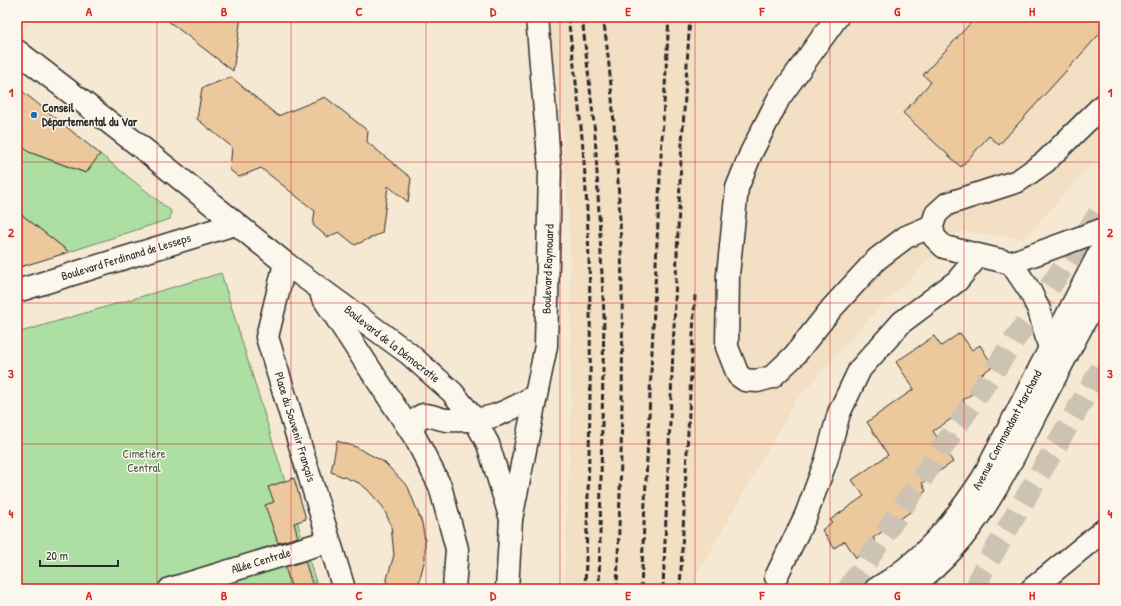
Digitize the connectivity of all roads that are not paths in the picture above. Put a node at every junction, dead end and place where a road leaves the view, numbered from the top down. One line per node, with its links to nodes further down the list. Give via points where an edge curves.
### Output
1 (537, 17): 16 (main road, Boulevard Raynouard, via 550,170 546,346)
2 (838, 17): 6 (main road, via 779,98 751,153 737,188 730,254 727,347 738,375 745,380 757,381 772,376 794,356 832,308 877,259 906,236)
3 (17, 51): 5 (main road, Boulevard de la Démocratie)
4 (1104, 104): 6 (main road, via 1039,166 1018,181 947,204 936,214)
5 (235, 224): 10 (main road, Boulevard de la Démocratie); 14 (main road, Boulevard Ferdinand de Lesseps)
6 (932, 226): 9 (main road, via 934,237 944,247)
7 (1104, 229): 11 (main road)
8 (1104, 244): 15 (main road, Avenue Commandant Marchand)
9 (978, 256): 11 (main road); 22 (main road, via 957,281 902,322 860,369 839,413 826,461 806,515)
10 (285, 263): 13 (main road, Boulevard de la Démocratie); 21 (main road, Place du Souvenir Français, via 267,337)
11 (1011, 263): 15 (main road, via 1039,310)
12 (1104, 284): 28 (main road, Avenue Commandant Marchand, via 997,487 959,543)
13 (315, 285): 17 (main road, Boulevard de la Démocratie, via 408,353 452,392); 18 (main road, Boulevard de la Démocratie)
14 (17, 291)
15 (1050, 350): 27 (main road, Avenue Commandant Marchand, via 962,511 936,542 914,562)
16 (535, 396): 17 (main road, via 492,418); 19 (main road, Boulevard Raynouard)
17 (475, 420): 18 (main road, via 446,420 424,415 419,417); 19 (main road, Boulevard de la Démocratie, via 488,444)
18 (412, 432): 25 (main road, Boulevard de la Démocratie, via 440,486 449,515 457,549)
19 (511, 519): 26 (main road, Boulevard de la Démocratie)
20 (1104, 530): 29 (main road)
21 (329, 541): 23 (main road, Allée Centrale); 24 (main road, Place du Souvenir Français)
22 (776, 577)
23 (170, 589)
24 (344, 589)
25 (454, 589)
26 (507, 589)
27 (876, 589)
28 (907, 589)
29 (1032, 589)

